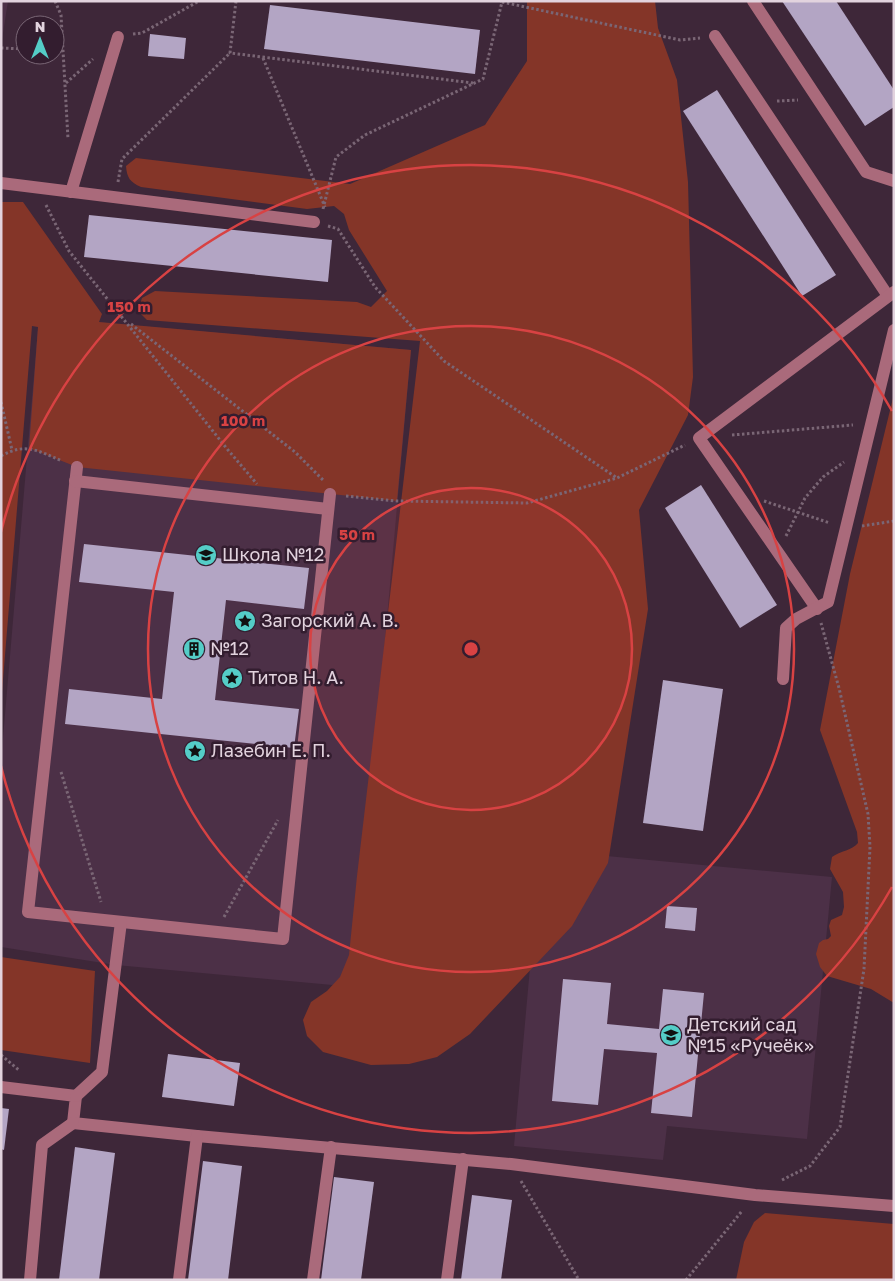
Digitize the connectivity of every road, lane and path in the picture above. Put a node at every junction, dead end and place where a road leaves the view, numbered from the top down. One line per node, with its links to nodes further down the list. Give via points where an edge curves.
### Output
1 (56, 1): 6 (path)
2 (199, 1): 8 (path, via 142,33)
3 (236, 1): 12 (path)
4 (753, 1): 16 (street)
5 (502, 2): 9 (path); 15 (path, via 482,79)
6 (61, 15)
7 (715, 36): 17 (street)
8 (118, 37): 22 (street)
9 (680, 40)
10 (1, 48): 11 (path)
11 (15, 49)
12 (230, 53): 13 (path); 23 (path, via 122,159)
13 (263, 57): 15 (path); 24 (path)
14 (64, 65): 18 (path)
15 (473, 83): 24 (path, via 365,135 336,157)
16 (818, 99): 17 (path); 19 (street, via 866,172)
17 (759, 101): 26 (street)
18 (68, 142)
19 (894, 181)
20 (1, 183): 21 (street)
21 (37, 188): 22 (street); 27 (path, via 69,250)
22 (70, 192): 23 (street)
23 (115, 197): 25 (street)
24 (325, 207): 25 (path)
25 (314, 222): 36 (path, via 338,229 375,287 444,361)
26 (891, 294): 32 (street)
27 (125, 320): 38 (path); 39 (path, via 295,452)
28 (894, 330): 30 (street)
29 (1, 402): 34 (path)
30 (872, 423): 31 (path); 33 (street)
31 (728, 435)
32 (699, 438): 36 (path); 40 (street)
33 (867, 446): 43 (path, via 823,477); 45 (street)
34 (12, 450)
35 (77, 467): 37 (street)
36 (617, 478): 41 (path, via 527,503)
37 (75, 481): 42 (street); 51 (street, via 28,912)
38 (259, 486)
39 (328, 488): 42 (street)
40 (737, 492): 43 (path); 46 (street)
41 (397, 502)
42 (328, 509): 53 (street, via 283,939)
43 (798, 512): 45 (path); 46 (path)
44 (894, 521): 45 (path)
45 (846, 529): 47 (street, via 828,602)
46 (780, 555): 47 (street)
47 (817, 609): 48 (street, via 786,628); 61 (path, via 868,814 870,847 864,969 840,1127 810,1166)
48 (783, 679)
49 (59, 765): 51 (path)
50 (282, 812): 53 (path)
51 (106, 920): 52 (street)
52 (121, 922): 53 (street); 55 (street, via 102,1072)
53 (216, 932)
54 (1, 1088): 55 (street)
55 (76, 1096): 56 (street)
56 (73, 1123): 57 (street); 63 (street, via 42,1145)
57 (197, 1136): 58 (street); 64 (street)
58 (331, 1147): 59 (street); 65 (street)
59 (462, 1159): 60 (street); 66 (street)
60 (511, 1164): 61 (street); 67 (path)
61 (755, 1194): 62 (street); 68 (path)
62 (894, 1206)
63 (30, 1280)
64 (179, 1280)
65 (313, 1280)
66 (447, 1280)
67 (578, 1280)
68 (686, 1280)

